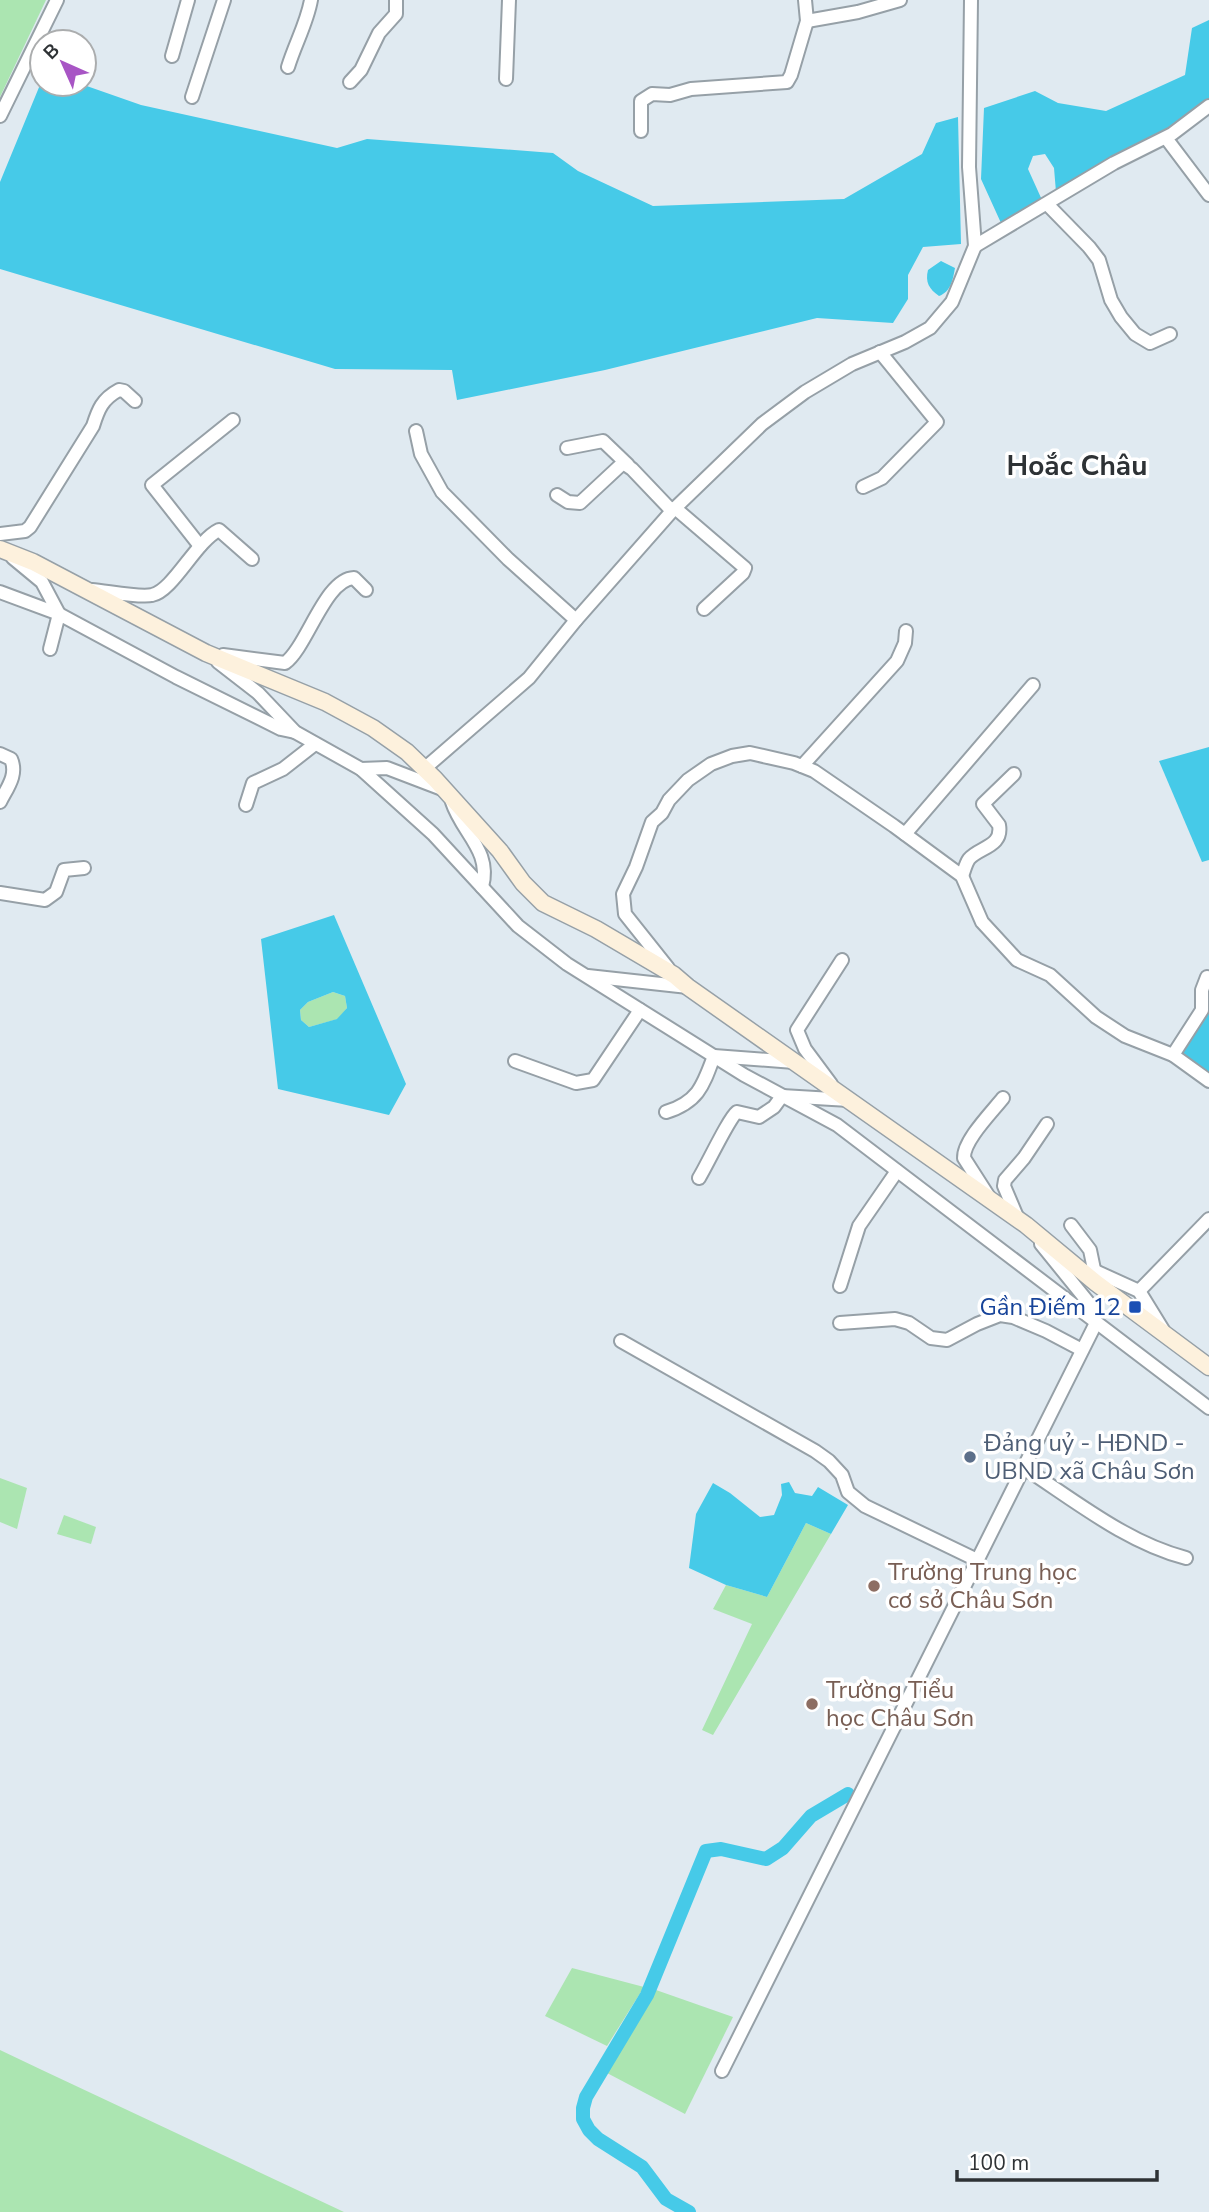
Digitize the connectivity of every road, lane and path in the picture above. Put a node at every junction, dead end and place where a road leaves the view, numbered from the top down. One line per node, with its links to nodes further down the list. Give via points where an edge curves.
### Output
1 (57, 0): 18 (street)
2 (188, 0): 12 (street)
3 (224, 0): 16 (street)
4 (311, 0): 13 (street)
5 (396, 0): 15 (street, via 396,14)
6 (509, 0): 14 (street)
7 (804, 0): 11 (street)
8 (900, 0): 10 (street)
9 (971, 0): 23 (street, via 969,167)
10 (873, 4): 11 (street)
11 (807, 21): 19 (street, via 787,82 652,94 641,102)
12 (172, 56)
13 (288, 67)
14 (506, 79)
15 (350, 82)
16 (192, 97)
17 (1209, 106): 20 (street)
18 (0, 116)
19 (641, 131)
20 (1166, 138): 21 (street); 22 (street)
21 (1209, 195)
22 (1047, 204): 23 (street); 24 (street, via 1094,253 1111,300 1135,334 1150,343)
23 (975, 246): 25 (street, via 952,302 930,328)
24 (1170, 334)
25 (880, 352): 31 (street, via 937,422 882,478); 33 (street, via 805,392 762,424)
26 (135, 401): 34 (street, via 118,390 100,404 93,426 30,527)
27 (233, 420): 35 (street, via 152,485)
28 (416, 431): 43 (street, via 421,454 442,492)
29 (567, 448): 30 (street, via 603,441)
30 (628, 466): 32 (street, via 617,467 580,503); 33 (street)
31 (863, 487)
32 (557, 495)
33 (674, 510): 41 (street, via 745,568); 43 (street)
34 (0, 534)
35 (200, 546): 37 (street, via 219,530); 38 (street, via 154,595)
36 (2, 550): 38 (main road); 42 (street, via 42,582)
37 (252, 559)
38 (85, 590): 46 (main road)
39 (366, 590): 46 (street, via 354,578 344,581 323,604 285,663)
40 (0, 592): 42 (street)
41 (704, 609)
42 (59, 614): 45 (street); 48 (street, via 176,677)
43 (576, 620): 53 (street, via 529,678)
44 (906, 631): 51 (street, via 897,661)
45 (50, 649)
46 (206, 653): 48 (street, via 258,693); 53 (main road, via 373,727)
47 (1033, 685): 58 (street)
48 (295, 732): 49 (street)
49 (315, 744): 52 (street); 57 (street, via 283,769 254,781)
50 (0, 754): 56 (street, via 11,759 14,770)
51 (802, 766): 58 (street); 65 (street, via 750,754 711,764 688,780 652,822 622,900 625,914)
52 (361, 769): 55 (street, via 387,768); 61 (street, via 433,834)
53 (424, 769): 55 (main road)
54 (1014, 774): 60 (street, via 983,804 999,825 999,836 968,860)
55 (447, 794): 61 (street, via 480,850 485,869); 65 (main road, via 543,903)
56 (0, 802)
57 (246, 805)
58 (905, 834): 60 (street)
59 (85, 868): 62 (street, via 64,870 56,892 45,900)
60 (962, 876): 69 (street, via 982,922 1017,960 1050,975 1096,1017 1125,1036)
61 (482, 887): 64 (street, via 518,926)
62 (0, 893)
63 (842, 960): 75 (street, via 797,1030 805,1049)
64 (584, 975): 67 (street); 68 (street)
65 (674, 975): 67 (main road)
66 (1208, 978): 69 (street, via 1202,990 1202,1010)
67 (688, 987): 72 (main road)
68 (640, 1010): 70 (street); 71 (street, via 593,1080 576,1083)
69 (1173, 1055): 73 (street)
70 (714, 1056): 72 (street); 74 (street); 77 (street, via 698,1093 682,1107)
71 (515, 1061)
72 (795, 1062): 75 (main road)
73 (1209, 1081)
74 (782, 1096): 75 (street); 79 (street, via 837,1125); 80 (street, via 759,1116 734,1113)
75 (843, 1096): 81 (main road)
76 (1003, 1098): 81 (street, via 963,1152)
77 (666, 1112)
78 (1047, 1124): 83 (street, via 1005,1180)
79 (897, 1171): 86 (street, via 859,1226); 89 (street)
80 (699, 1178)
81 (991, 1200): 83 (main road)
82 (1209, 1219): 87 (street)
83 (1022, 1222): 85 (main road); 89 (street, via 1088,1302)
84 (1071, 1225): 85 (street, via 1090,1250)
85 (1096, 1277): 87 (street); 90 (main road)
86 (840, 1286)
87 (1139, 1291): 90 (street)
88 (840, 1323): 92 (street, via 895,1319 931,1338 947,1340 1000,1315)
89 (1096, 1323): 92 (street); 94 (street)
90 (1166, 1336): 93 (main road)
91 (621, 1341): 97 (street, via 815,1451 842,1475 848,1492 865,1506)
92 (1082, 1350): 95 (street)
93 (1209, 1367)
94 (1209, 1408)
95 (1023, 1467): 96 (street, via 1124,1532); 97 (street)
96 (1186, 1558)
97 (977, 1560): 98 (street)
98 (722, 2071)

